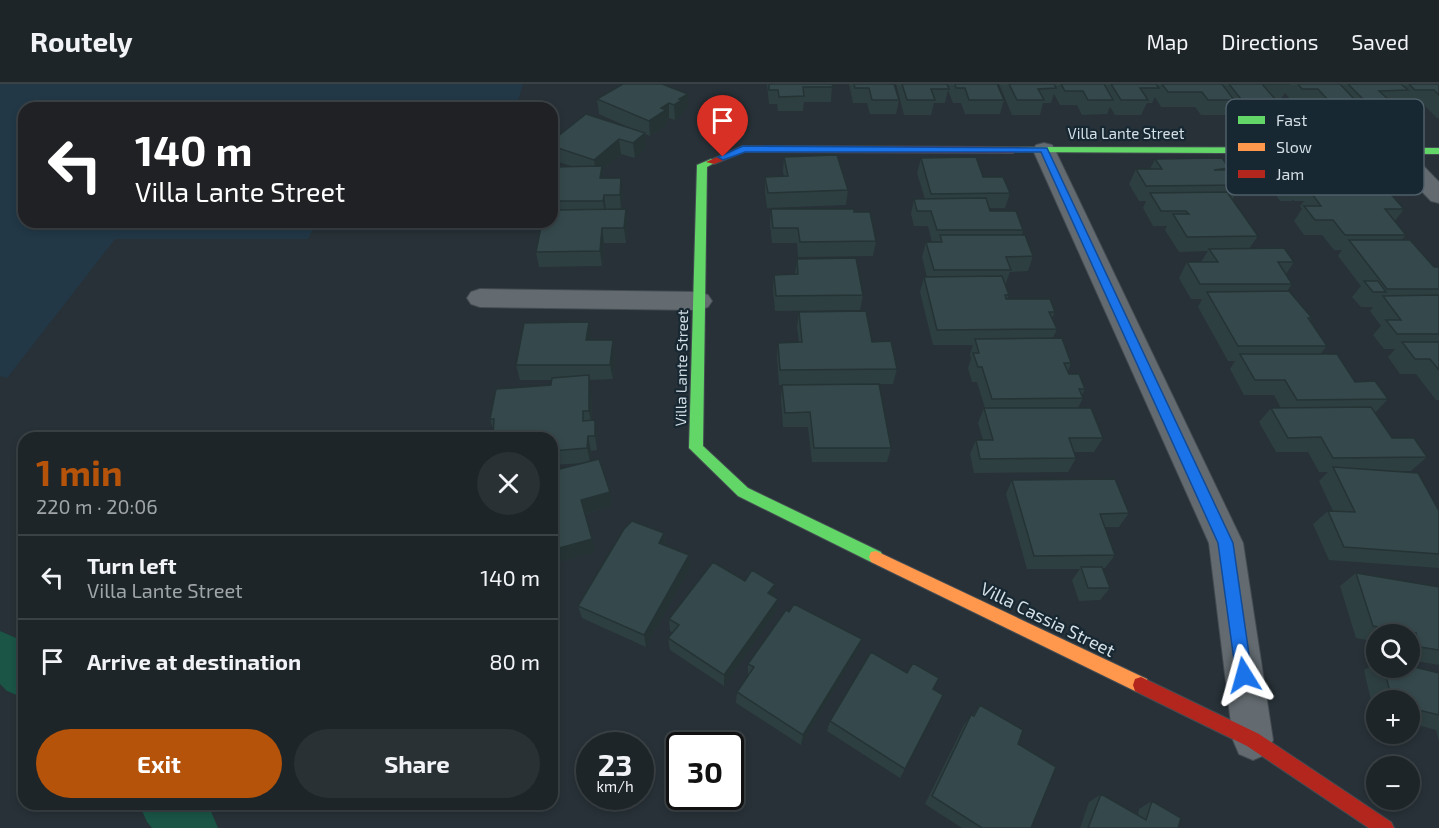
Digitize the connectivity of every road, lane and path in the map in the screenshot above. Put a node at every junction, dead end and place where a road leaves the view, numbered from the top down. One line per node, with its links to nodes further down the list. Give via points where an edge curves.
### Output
1 (1044, 150): 2 (street, Villa Lante Street); 6 (street, Villa Lante Street, via 743,149 702,165); 8 (street, via 1226,543)
2 (1226, 151)
3 (1424, 180): 4 (street)
4 (1439, 196)
5 (480, 298): 6 (street)
6 (699, 300): 7 (street, Villa Lante Street)
7 (696, 448): 8 (street, Villa Cassia Street, via 743,492)
8 (1253, 741): 9 (street, Villa Cassia Street)
9 (1385, 828)

